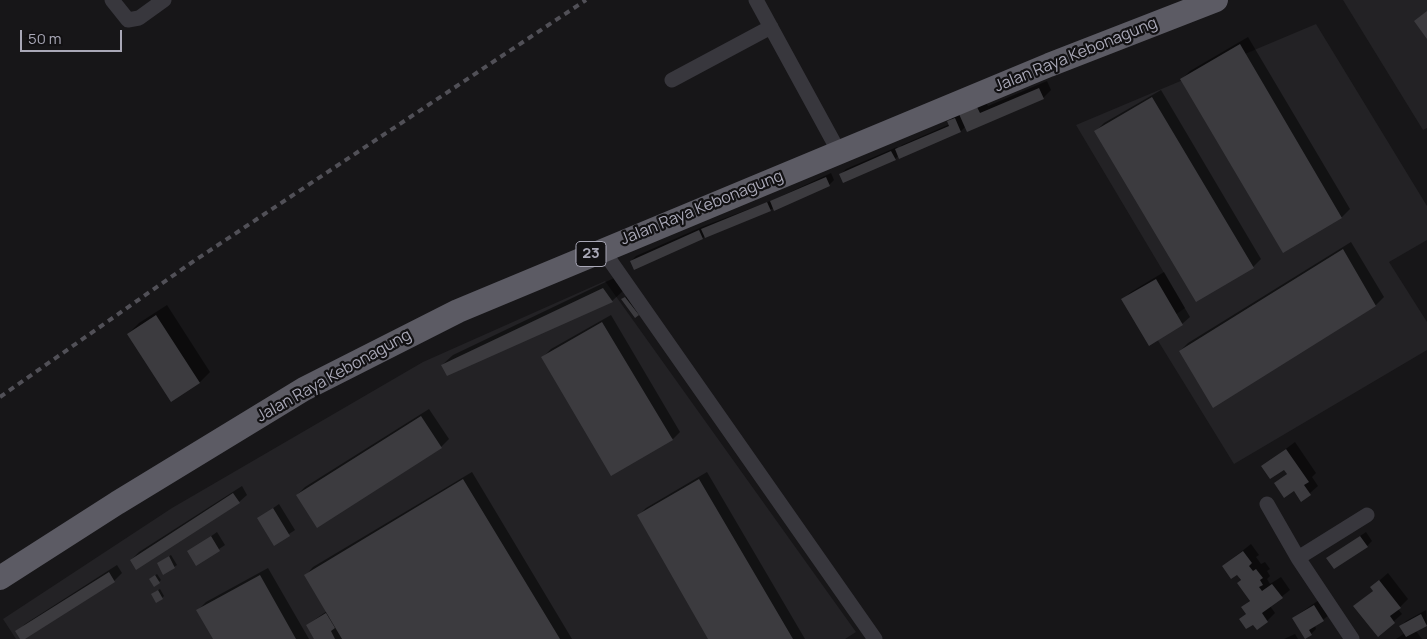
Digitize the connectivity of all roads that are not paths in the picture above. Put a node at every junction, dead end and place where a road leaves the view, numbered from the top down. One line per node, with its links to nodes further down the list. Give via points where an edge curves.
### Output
1 (112, 0): 2 (street, via 128,20 139,18)
2 (164, 0)
3 (756, 0): 5 (street)
4 (1216, 0): 7 (highway, Jalan Raya Kebonagung / 23, via 1048,65)
5 (771, 27): 6 (street); 7 (street)
6 (672, 80)
7 (839, 152): 8 (highway, Jalan Raya Kebonagung / 23)
8 (602, 249): 12 (highway, Jalan Raya Kebonagung / 23, via 458,311 304,389); 13 (street)
9 (1267, 504): 11 (street)
10 (1367, 515): 11 (street)
11 (1298, 558): 14 (street)
12 (0, 578)
13 (875, 639)
14 (1352, 639)

